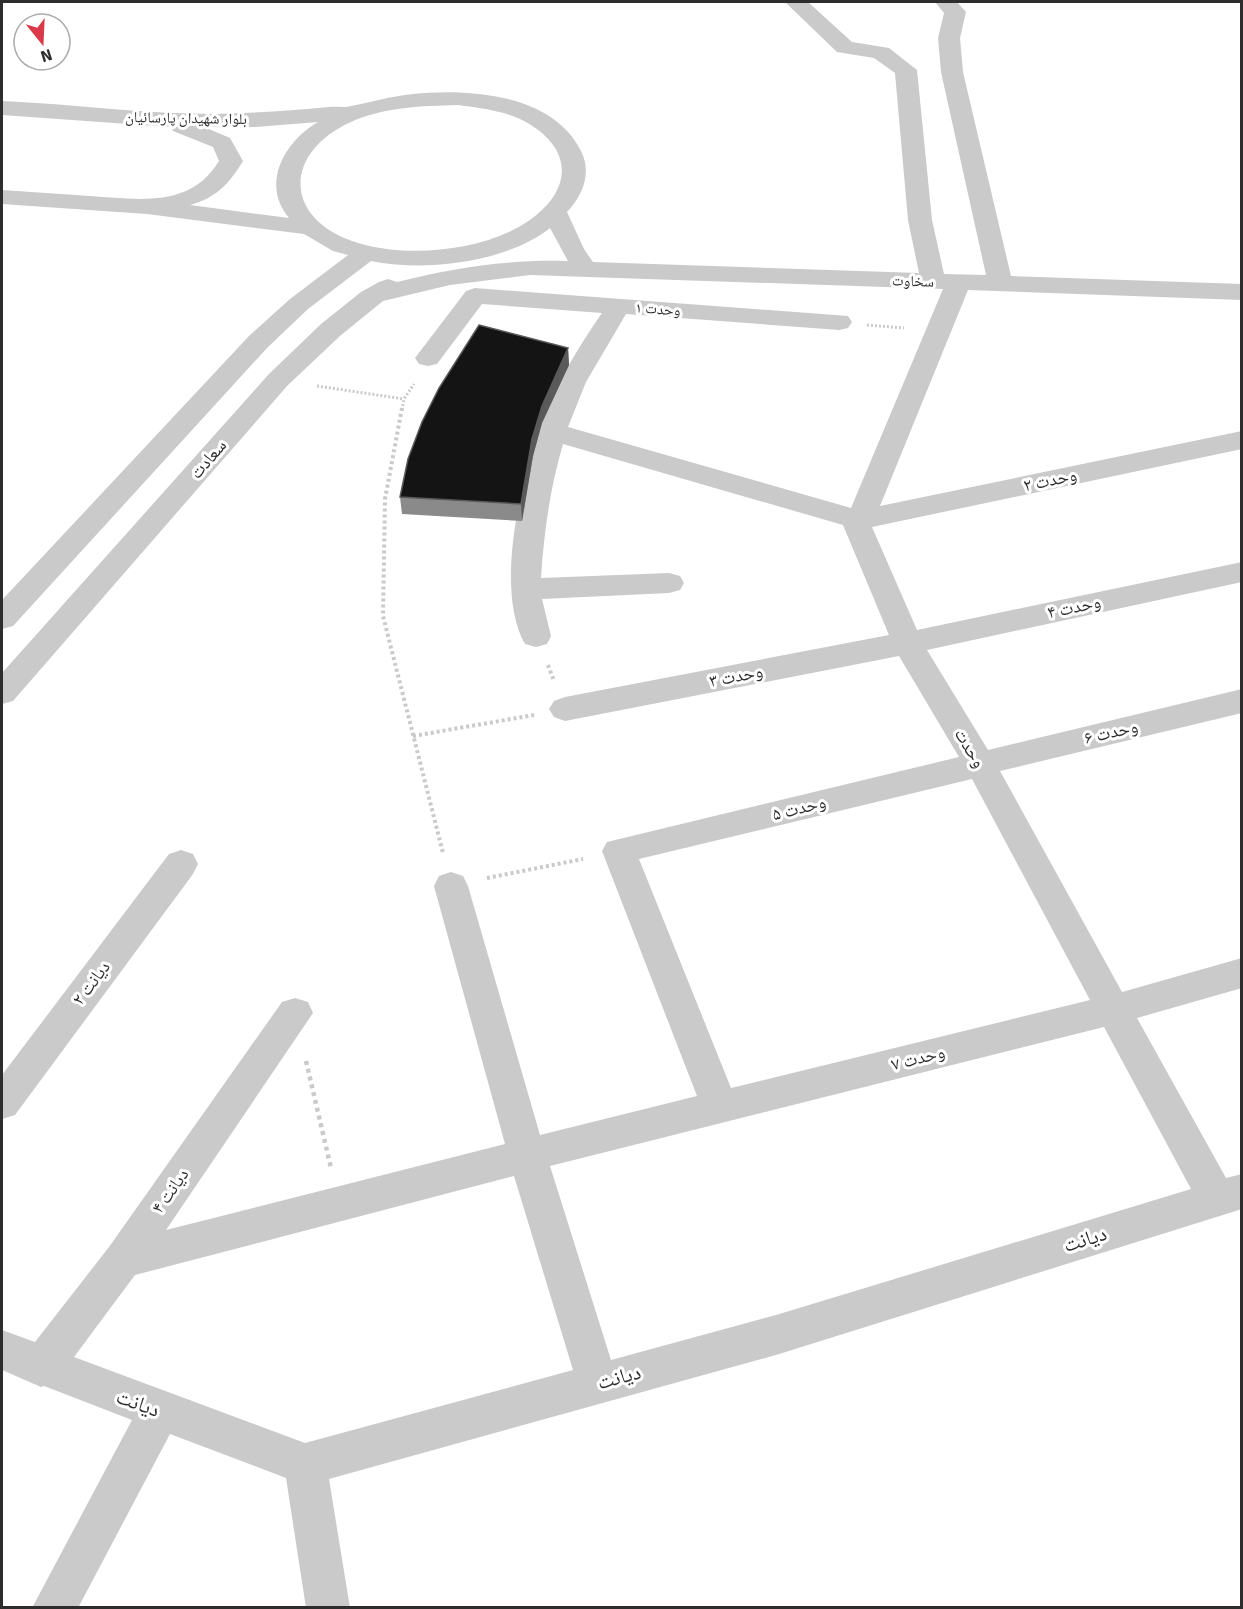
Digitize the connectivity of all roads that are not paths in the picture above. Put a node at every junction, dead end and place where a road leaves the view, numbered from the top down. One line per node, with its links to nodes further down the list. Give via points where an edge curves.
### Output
1 (796, 2): 14 (street, via 845,46 880,54 906,70 920,220)
2 (946, 2): 15 (street, via 955,12 949,38 952,72)
3 (370, 107): 5 (street, بلوار شهیدان پارسائیان, via 296,118); 8 (street, via 413,99 458,98 500,105 536,118 562,138 575,163 573,189); 9 (street, via 316,134 298,151 288,171 287,191 295,211)
4 (2, 108): 5 (street, بلوار شهیدان پارسائیان)
5 (167, 121): 7 (street, via 222,143 231,161 220,181 194,197)
6 (2, 197): 7 (street)
7 (147, 207): 9 (street)
8 (556, 214): 11 (street, via 523,236); 13 (street)
9 (313, 228): 10 (street, via 337,242)
10 (367, 252): 12 (street, via 404,258); 27 (street, via 299,304 258,342)
11 (479, 252): 12 (street); 13 (street)
12 (444, 257): 17 (street, سعادت)
13 (585, 268): 14 (street, سخاوت); 17 (street, via 530,267 476,272)
14 (945, 282): 15 (street, سخاوت); 23 (street, via 938,331)
15 (1000, 284): 16 (street, سخاوت)
16 (1242, 292)
17 (370, 297): 30 (street, سعادت, via 278,380)
18 (619, 306): 19 (street, وحدت ۱); 20 (street, via 475,296); 21 (street, وحدت ۱, via 563,399)
19 (839, 322)
20 (428, 358)
21 (553, 432): 23 (street); 26 (street, وحدت ۱, via 538,481)
22 (1242, 440): 23 (street, وحدت ۲)
23 (859, 520): 29 (street, وحدت, via 857,527)
24 (1242, 572): 29 (street, وحدت ۴)
25 (669, 583): 26 (street)
26 (525, 589): 28 (street, وحدت ۱)
27 (2, 618)
28 (536, 636)
29 (907, 643): 32 (street, وحدت ۳); 33 (street, وحدت)
30 (2, 693)
31 (1242, 701): 33 (street, وحدت ۶)
32 (565, 709)
33 (980, 764): 37 (street, وحدت); 40 (street, وحدت ۵, via 619,851)
34 (181, 864): 39 (street, دیانت ۲)
35 (451, 886): 41 (street)
36 (1242, 973): 37 (street, وحدت ۷)
37 (1115, 1009): 40 (street, وحدت ۷); 42 (street, وحدت)
38 (295, 1013): 43 (street, دیانت ۴)
39 (2, 1102)
40 (720, 1107): 41 (street, وحدت ۷)
41 (527, 1155): 43 (street, وحدت ۷); 46 (street)
42 (1229, 1195): 46 (street, دیانت, via 776,1335)
43 (123, 1260): 45 (street, دیانت ۴)
44 (2, 1350): 45 (street, دیانت)
45 (41, 1366): 47 (street, دیانت)
46 (598, 1383): 48 (street, دیانت)
47 (160, 1411): 48 (street, دیانت); 49 (street)
48 (305, 1464): 50 (street)
49 (54, 1608)
50 (328, 1608)

